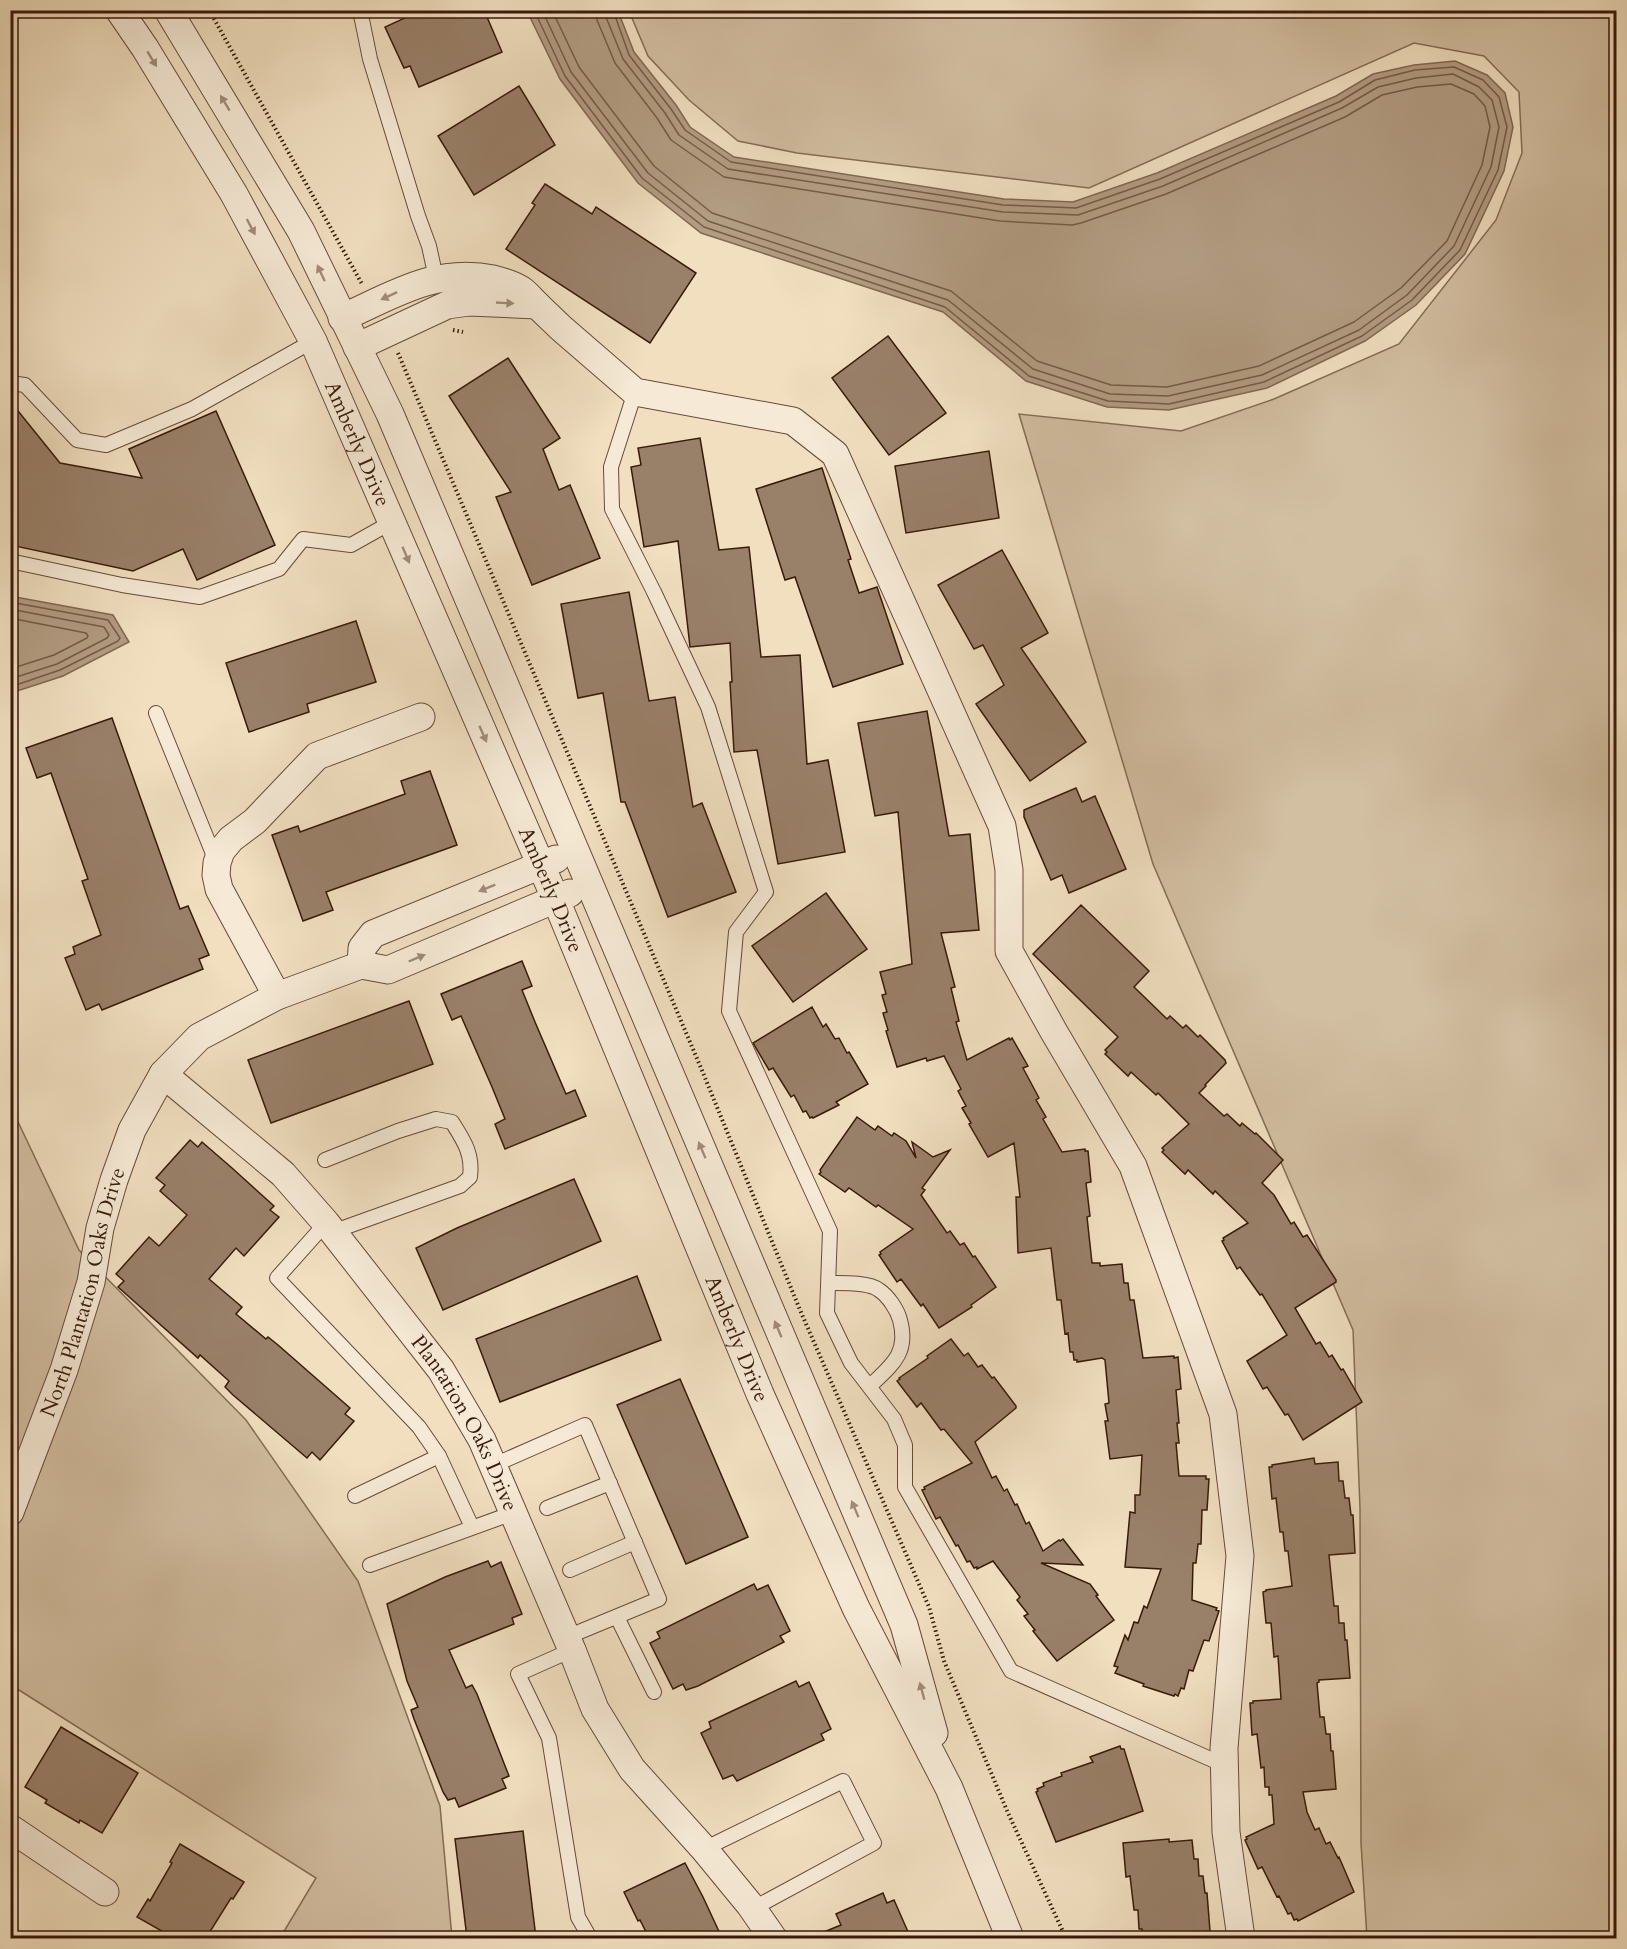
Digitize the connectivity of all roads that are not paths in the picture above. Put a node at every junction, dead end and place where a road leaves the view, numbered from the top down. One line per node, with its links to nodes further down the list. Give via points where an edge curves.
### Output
1 (119, 10): 8 (street, Amberly Drive, one-way to 8, via 234,194)
2 (168, 10): 7 (street, Amberly Drive, one-way to 2, via 301,231)
3 (360, 10): 4 (lane, via 370,59)
4 (436, 278): 5 (street, via 470,276 506,282 522,290); 6 (street); 7 (street, one-way to 7, via 415,284)
5 (537, 305): 6 (street, one-way to 5, via 469,302); 10 (street)
6 (446, 317): 7 (street)
7 (349, 330): 8 (street); 15 (street, Amberly Drive, via 390,414)
8 (313, 341): 9 (lane, via 192,409 106,445 77,440 25,385); 11 (street, Amberly Drive)
9 (10, 383)
10 (635, 392): 25 (lane, via 611,467 612,509 708,707 766,892 736,932 729,1011 830,1231); 41 (street, via 793,421 835,453 1002,825 1009,870 1009,951 1133,1166 1222,1414 1240,1556)
11 (392, 522): 12 (lane, via 351,545 303,539 279,569 200,597); 17 (street, Amberly Drive, one-way to 17)
12 (10, 561)
13 (156, 713): 16 (lane)
14 (421, 717): 16 (street, via 317,756 255,821 231,839)
15 (576, 851): 17 (street); 18 (street, Amberly Drive)
16 (217, 863): 21 (street, via 219,889)
17 (541, 866): 19 (street, Amberly Drive); 20 (street, one-way to 20, via 373,934 362,948)
18 (590, 884): 19 (street); 42 (street, Amberly Drive, one-way to 18, via 904,1625)
19 (556, 900): 20 (street, one-way to 19, via 388,970); 42 (street, Amberly Drive, via 760,1394 856,1608)
20 (361, 965): 21 (street)
21 (277, 996): 22 (street, via 199,1038)
22 (163, 1074): 24 (street, Plantation Oaks Drive, via 284,1174); 32 (street, North Plantation Oaks Drive, via 125,1150 100,1228 91,1282 64,1370)
23 (324, 1160): 24 (lane, via 436,1119 452,1122 472,1163 470,1177 460,1186)
24 (329, 1227): 27 (lane, via 277,1278 419,1426); 28 (street, Plantation Oaks Drive, via 441,1370)
25 (829, 1283): 26 (lane, via 827,1313 851,1363); 26 (lane, via 878,1289 897,1311 902,1347 890,1367)
26 (870, 1386): 41 (lane, via 894,1419 905,1444 905,1487 1011,1671)
27 (439, 1456): 30 (lane); 34 (lane)
28 (494, 1465): 29 (lane, via 585,1425); 33 (street, Plantation Oaks Drive)
29 (610, 1483): 31 (lane); 35 (lane)
30 (355, 1496)
31 (547, 1508)
32 (10, 1512)
33 (513, 1512): 34 (lane); 39 (street, Plantation Oaks Drive)
34 (472, 1527): 36 (lane)
35 (635, 1542): 37 (lane); 38 (lane, via 659,1599)
36 (370, 1565)
37 (570, 1570)
38 (617, 1617): 39 (lane); 40 (lane)
39 (569, 1644): 44 (street, Plantation Oaks Drive, via 595,1709 632,1769); 47 (lane, via 518,1674 549,1738 578,1917)
40 (654, 1692)
41 (1224, 1765): 50 (street, via 1226,1832)
42 (949, 1788): 49 (street, Amberly Drive)
43 (10, 1828): 45 (street)
44 (704, 1849): 46 (street, Plantation Oaks Drive); 46 (lane, via 843,1781 874,1843)
45 (105, 1892)
46 (752, 1909): 48 (street, Plantation Oaks Drive)
47 (590, 1938)
48 (773, 1938)
49 (1010, 1938)
50 (1241, 1938)

